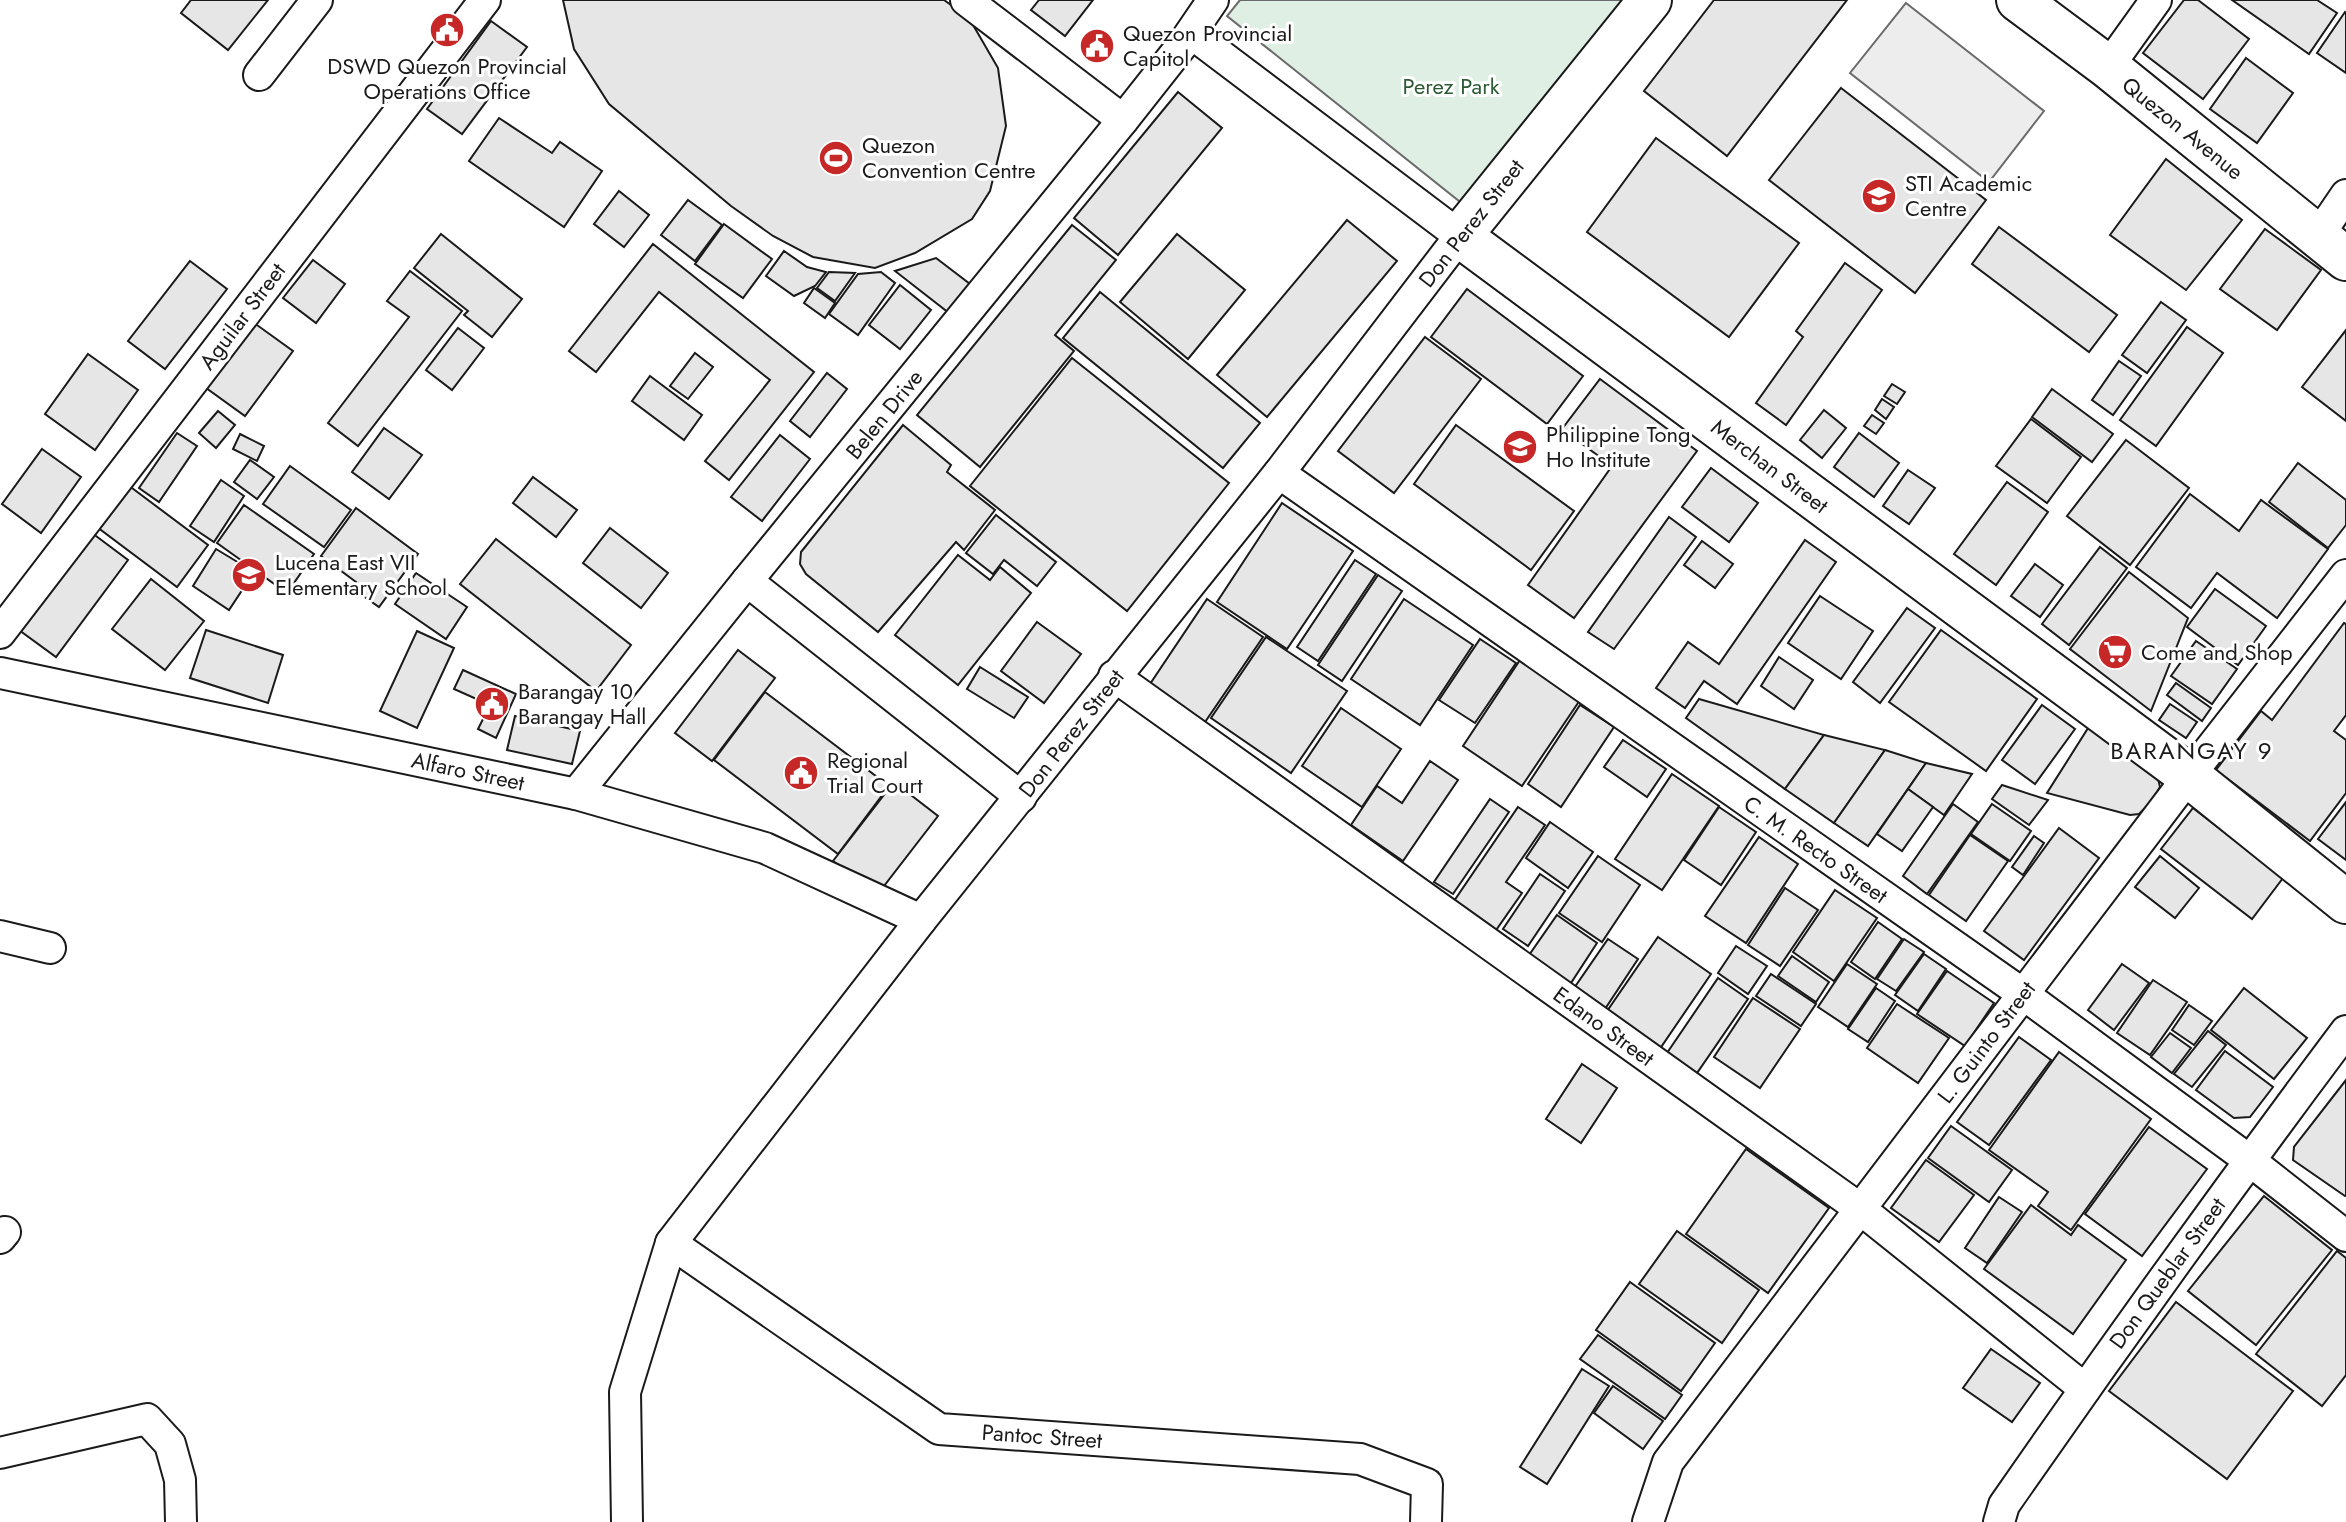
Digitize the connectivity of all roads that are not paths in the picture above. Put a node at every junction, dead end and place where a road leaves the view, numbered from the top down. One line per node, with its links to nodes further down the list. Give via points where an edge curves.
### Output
1 (317, 0): 10 (street)
2 (485, 0): 18 (street, Aguilar Street)
3 (966, 0): 11 (street)
4 (1213, 0): 8 (street, Belen Drive)
5 (1650, 0): 13 (main road, Don Perez Street)
6 (2018, 0): 9 (main road, Quezon Avenue)
7 (2156, 0): 9 (street)
8 (1191, 33): 11 (street, Belen Drive); 13 (street, Merchan Street)
9 (2108, 67): 14 (main road, Quezon Avenue)
10 (259, 75)
11 (1123, 120): 16 (street, Belen Drive)
12 (2346, 195): 14 (street)
13 (1460, 236): 15 (street, Don Perez Street); 21 (main road, Merchan Street)
14 (2332, 247)
15 (1279, 473): 20 (street, Don Perez Street); 28 (street, C. M. Recto Street)
16 (747, 581): 22 (street, Belen Drive); 23 (street)
17 (2343, 585): 21 (street, L. Guinto Street)
18 (0, 633)
19 (0, 673): 22 (street, Alfaro Street)
20 (1114, 676): 23 (street, Don Perez Street); 31 (street, Edano Street)
21 (2189, 776): 24 (main road, Merchan Street); 28 (street, L. Guinto Street)
22 (576, 794): 25 (street, Alfaro Street, via 765,848)
23 (1021, 797): 25 (street, Don Perez Street)
24 (2346, 902)
25 (921, 920): 33 (street, Don Perez Street)
26 (0, 936): 27 (street)
27 (50, 948)
28 (2023, 994): 30 (street, C. M. Recto Street); 31 (street, L. Guinto Street)
29 (2346, 1031): 30 (street, Don Queblar Street)
30 (2249, 1160): 32 (street, C. M. Recto Street); 34 (street, Don Queblar Street)
31 (1859, 1208): 34 (street, Edano Street); 39 (street, L. Guinto Street, via 1668,1462)
32 (2346, 1236)
33 (671, 1243): 37 (street, Don Perez Street, via 625,1392); 38 (street, Pantoc Street, via 939,1429 1360,1459 1427,1484)
34 (2085, 1389): 40 (street, Don Queblar Street, via 2004,1505)
35 (0, 1453): 36 (street, via 147,1419 170,1444 180,1480)
36 (181, 1522)
37 (627, 1522)
38 (1426, 1522)
39 (1648, 1522)
40 (1999, 1522)

